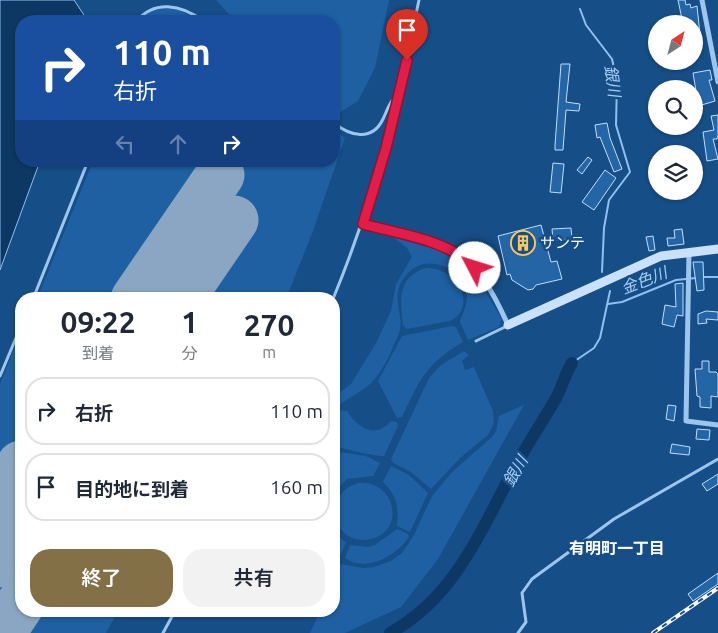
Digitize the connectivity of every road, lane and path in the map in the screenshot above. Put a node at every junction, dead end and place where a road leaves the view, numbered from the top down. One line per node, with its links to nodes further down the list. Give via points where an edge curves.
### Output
1 (419, 0): 6 (lane)
2 (702, 0): 5 (street)
3 (142, 15): 4 (lane, via 148,7 165,1 184,7)
4 (195, 15)
5 (718, 82)
6 (399, 98): 7 (lane, via 392,101 380,125 369,133 354,135); 9 (lane)
7 (340, 127)
8 (86, 167): 12 (lane)
9 (363, 224): 13 (lane); 14 (street, via 460,254 475,268)
10 (718, 249): 11 (street)
11 (689, 252): 14 (street, via 661,256); 18 (street, via 686,421)
12 (36, 292)
13 (336, 292)
14 (508, 325): 16 (lane)
15 (15, 340): 17 (lane)
16 (476, 341)
17 (0, 376)
18 (718, 425)
19 (718, 459): 22 (lane, via 614,519 532,578 522,593 526,622)
20 (172, 617): 21 (lane)
21 (163, 633)
22 (518, 633)

